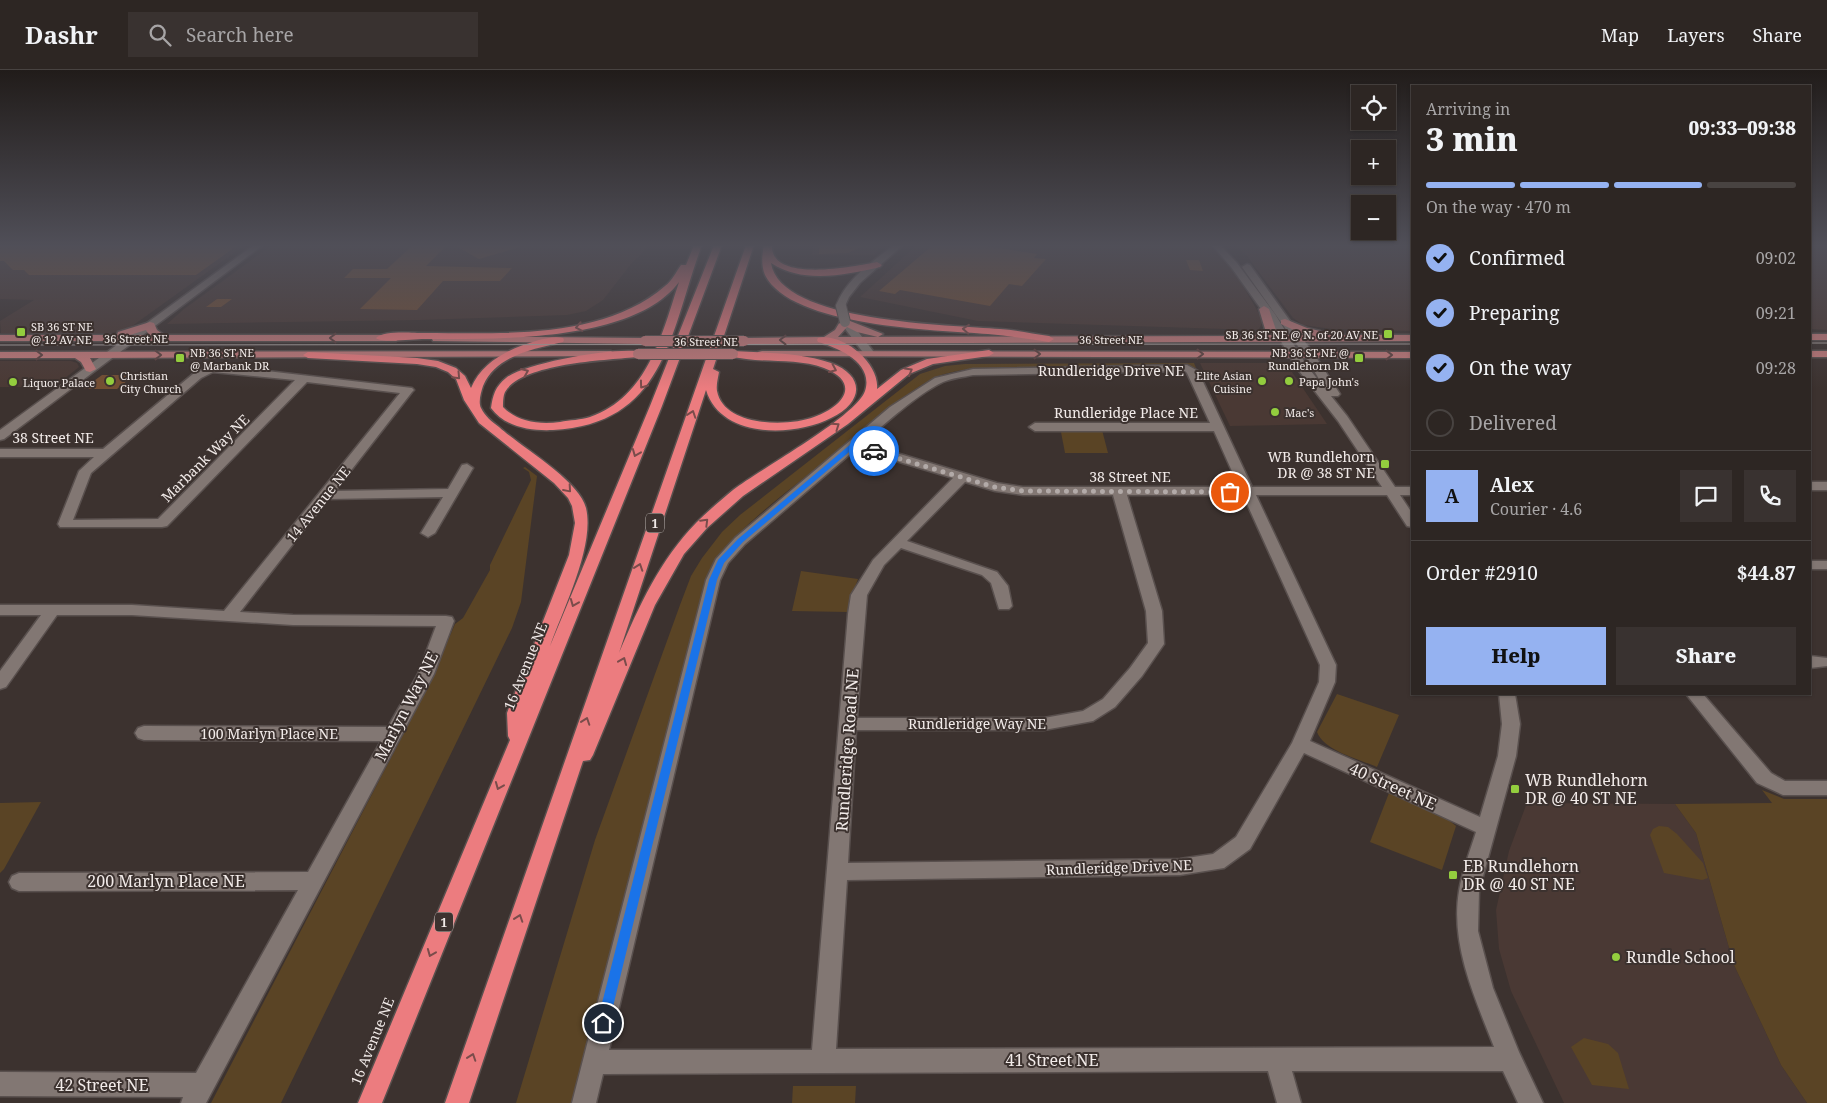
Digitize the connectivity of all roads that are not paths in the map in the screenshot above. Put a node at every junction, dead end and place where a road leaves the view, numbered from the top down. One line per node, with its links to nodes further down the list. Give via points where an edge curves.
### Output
1 (193, 293): 13 (street)
2 (662, 293): 20 (highway, one-way to 20, via 621,316 552,332)
3 (681, 293): 33 (highway, one-way to 33, via 650,376 627,402 599,417 559,426 523,424 505,417 496,408 496,398 502,387 531,370 572,361)
4 (699, 293): 84 (highway, 16 Avenue NE / 1, one-way to 84)
5 (734, 293): 29 (highway, 1)
6 (789, 293): 25 (highway, one-way to 6, via 852,316 821,309)
7 (845, 293): 11 (street, bridge, via 841,306)
8 (1253, 293): 10 (street)
9 (1266, 293): 12 (street)
10 (1264, 309): 21 (main road, via 1271,330); 30 (street)
11 (845, 322): 24 (main road, via 874,333); 27 (main road, via 839,332); 28 (street)
12 (1286, 322): 22 (main road, via 1304,331); 30 (street)
13 (150, 325): 17 (main road); 18 (street); 19 (main road, via 152,332)
14 (1811, 337): 15 (main road)
15 (1827, 337)
16 (0, 338): 17 (main road, 36 Street NE)
17 (103, 338): 18 (main road, 36 Street NE)
18 (132, 338): 19 (main road, 36 Street NE); 41 (street)
19 (162, 338): 20 (main road, 36 Street NE, one-way to 19)
20 (381, 338): 26 (main road, 36 Street NE)
21 (1257, 338): 25 (main road, 36 Street NE); 30 (main road, 36 Street NE)
22 (1374, 338): 23 (main road, 36 Street NE); 30 (main road, 36 Street NE)
23 (1411, 338)
24 (943, 339): 25 (main road, 36 Street NE); 28 (main road, 36 Street NE)
25 (1049, 339)
26 (559, 340): 27 (main road, 36 Street NE, one-way to 26, bridge); 32 (highway)
27 (825, 340): 28 (main road, 36 Street NE); 35 (highway)
28 (857, 340): 36 (street)
29 (717, 344): 34 (highway, one-way to 29, via 791,359 829,367 847,378 851,394 836,412 804,423 767,426 739,420 721,410 711,392); 87 (highway, 1, one-way to 29)
30 (1297, 347): 43 (main road, 36 Street NE); 44 (main road, 36 Street NE, one-way to 44); 45 (street); 52 (street, via 1340,403)
31 (989, 353): 36 (main road, 36 Street NE); 43 (main road, 36 Street NE, one-way to 43); 49 (highway, one-way to 31, via 899,376 921,364)
32 (511, 354): 33 (main road, 36 Street NE); 42 (main road, 36 Street NE); 50 (highway, via 494,365 479,381 473,398)
33 (638, 354): 34 (main road, 36 Street NE, bridge)
34 (733, 354): 35 (main road, 36 Street NE)
35 (854, 354): 36 (main road, 36 Street NE); 51 (highway, via 868,367 872,378 870,394)
36 (869, 354): 49 (highway, via 875,361 880,378)
37 (1811, 354): 38 (main road)
38 (1827, 354)
39 (0, 355): 40 (main road, 36 Street NE, one-way to 40)
40 (77, 355): 41 (main road, 36 Street NE); 46 (main road, via 86,360)
41 (110, 355): 42 (main road, 36 Street NE, one-way to 42); 46 (street)
42 (308, 355): 50 (highway, one-way to 50, via 438,364 461,378)
43 (1248, 355): 45 (main road, via 1292,362)
44 (1411, 355)
45 (1302, 367): 52 (street)
46 (90, 369): 55 (street)
47 (303, 379): 48 (street, Marbank Way NE); 58 (street, Marbank Way NE, via 211,369 198,376); 58 (street, Marbank Way NE, via 162,523 65,524 85,471)
48 (408, 390): 68 (street, 14 Avenue NE)
49 (871, 401): 51 (highway)
50 (474, 408): 84 (highway, one-way to 84, via 482,420 568,488 582,515 582,533 576,555 516,713)
51 (858, 410): 87 (highway, one-way to 51, via 586,751 647,605 678,552 738,493)
52 (1341, 416): 64 (street)
53 (1035, 427): 54 (street, Rundleridge Place NE)
54 (1218, 427): 56 (street, Rundleridge Drive NE, via 1192,371 1187,368 973,372 939,380 894,410); 63 (street, Rundleridge Drive NE)
55 (0, 436)
56 (854, 444): 60 (street, 38 Street NE); 95 (street, Rundleridge Drive NE, via 740,541 721,562 713,580)
57 (0, 453): 58 (street, 38 Street NE)
58 (106, 453)
59 (467, 468): 67 (street)
60 (961, 478): 66 (street, 38 Street NE, via 1023,491); 71 (street, Rundleridge Road NE)
61 (1811, 486): 62 (street)
62 (1827, 486)
63 (1248, 491): 64 (street, 38 Street NE); 66 (street, 38 Street NE); 85 (street, Rundleridge Drive NE, via 1328,665 1327,682)
64 (1391, 491): 65 (street, 38 Street NE); 69 (street)
65 (1411, 491)
66 (1119, 492): 81 (street, Rundleridge Way NE, via 1154,611 1156,644 1110,703 1087,717 1044,724)
67 (451, 493): 68 (street); 70 (street)
68 (326, 495): 77 (street, 14 Avenue NE)
69 (1411, 521)
70 (428, 533)
71 (899, 543): 74 (street, via 996,577 1001,584); 81 (street, Rundleridge Road NE, via 878,563 859,595)
72 (1811, 565): 73 (street)
73 (1827, 565)
74 (1004, 606)
75 (0, 610): 76 (street, Marlyn Way NE)
76 (53, 610): 77 (street, Marlyn Way NE, via 132,610); 78 (street)
77 (227, 617): 83 (street, Marlyn Way NE, via 446,621 426,674)
78 (0, 683)
79 (1507, 695): 88 (street, via 1511,724 1507,756)
80 (1695, 695): 86 (street, via 1764,778 1783,788)
81 (849, 724): 89 (street, Rundleridge Road NE)
82 (144, 733): 83 (street, 100 Marlyn Place NE)
83 (393, 734): 90 (street, Marlyn Way NE)
84 (518, 741): 98 (highway, 16 Avenue NE / 1, one-way to 98)
85 (1300, 744): 88 (street, 40 Street NE); 89 (street, Rundleridge Drive NE, via 1243,843 1217,862 1180,867)
86 (1827, 788)
87 (559, 800): 99 (highway, 1, one-way to 87)
88 (1486, 828): 92 (street, via 1469,891 1466,931 1482,988)
89 (838, 872): 94 (street, Rundleridge Road NE)
90 (314, 881): 91 (street, 200 Marlyn Place NE); 97 (street, Marlyn Way NE)
91 (19, 882)
92 (1510, 1059): 93 (street, 41 Street NE); 102 (street)
93 (1277, 1060): 94 (street, 41 Street NE); 101 (street)
94 (823, 1061): 95 (street, 41 Street NE)
95 (593, 1062): 100 (street, Rundleridge Drive NE)
96 (0, 1084): 97 (street, 42 Street NE)
97 (198, 1094)
98 (370, 1103)
99 (457, 1103)
100 (584, 1103)
101 (1289, 1103)
102 (1531, 1103)

